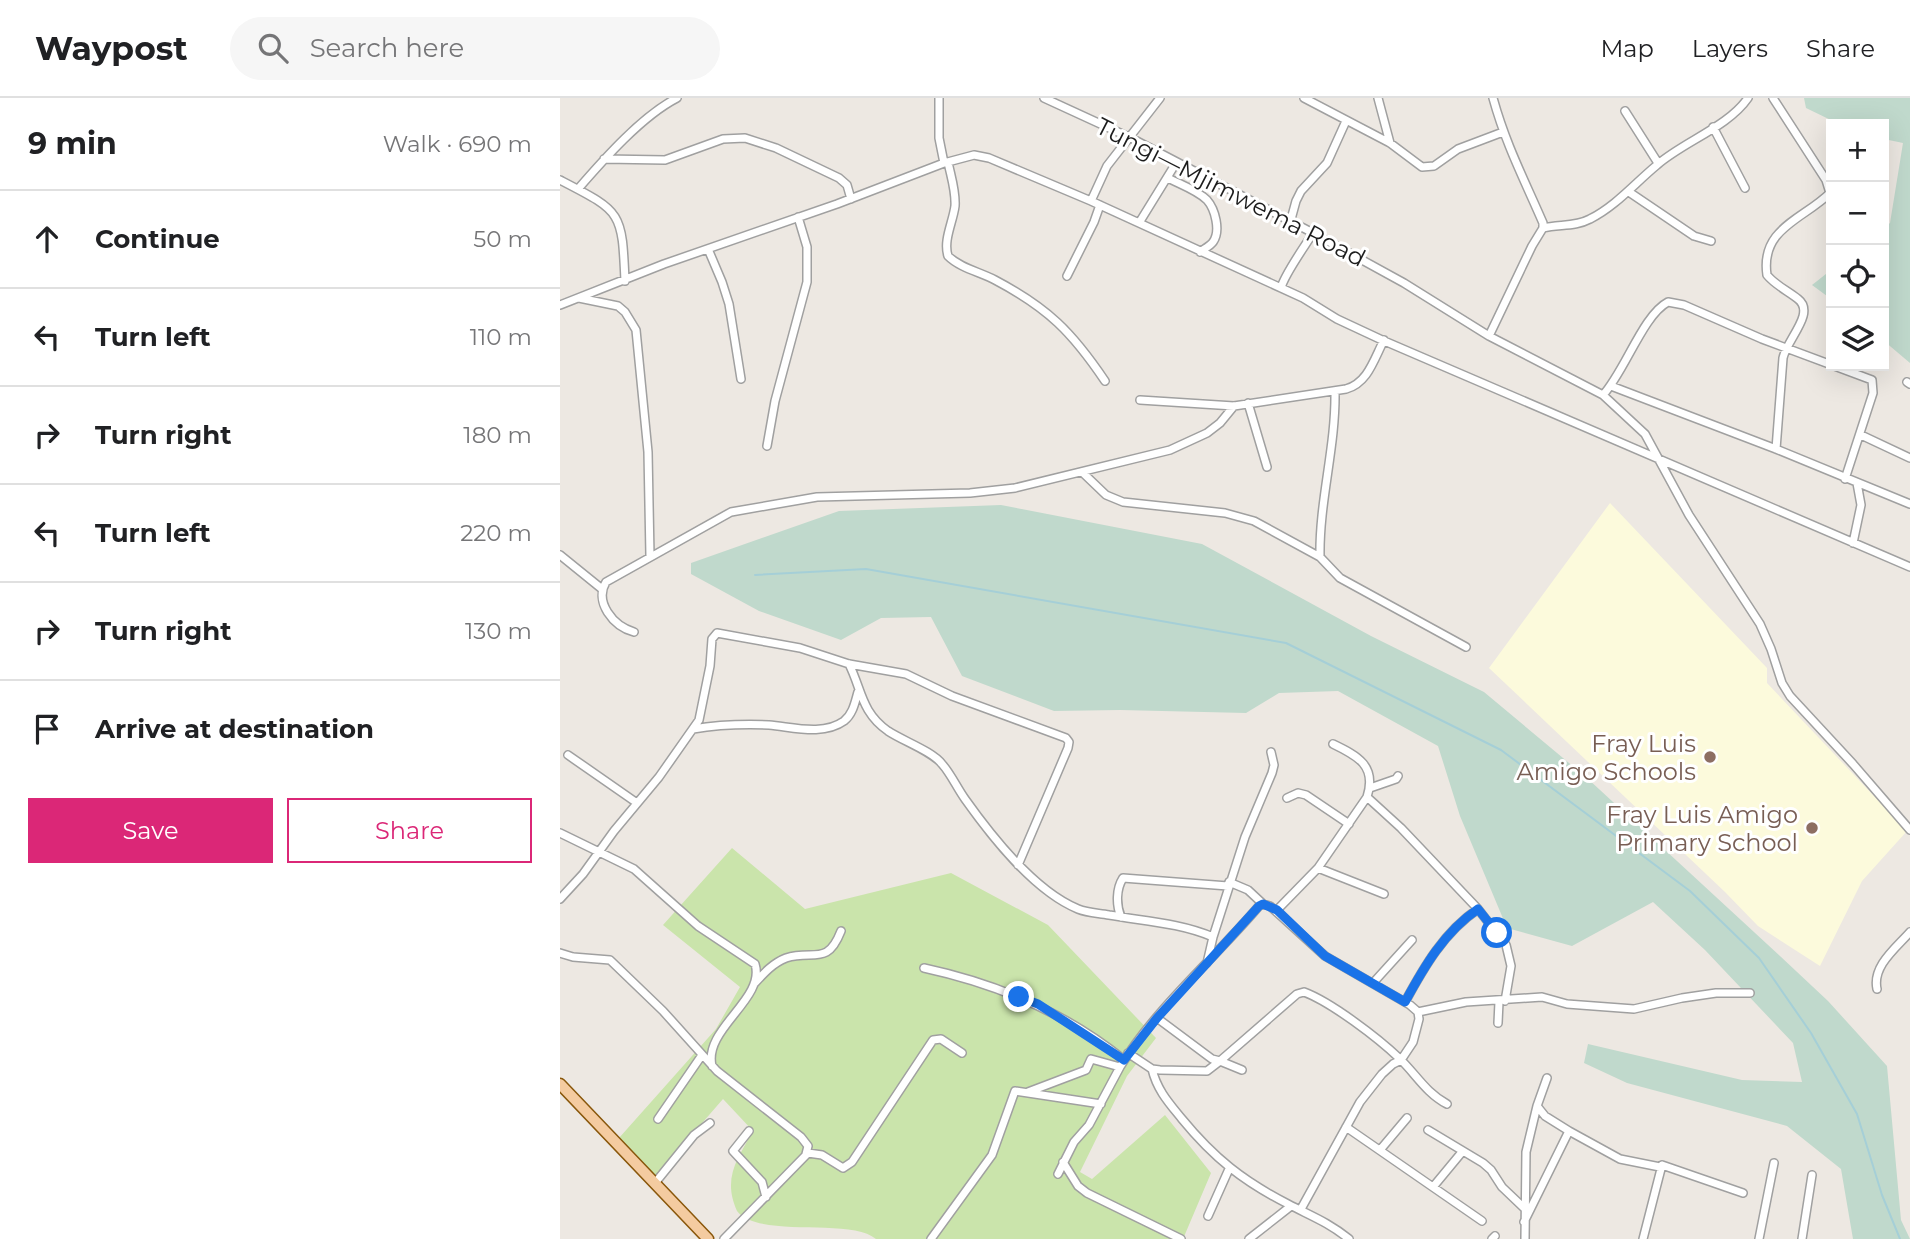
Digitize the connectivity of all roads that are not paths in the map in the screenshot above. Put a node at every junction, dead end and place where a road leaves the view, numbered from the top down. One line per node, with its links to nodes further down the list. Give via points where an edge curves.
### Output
1 (677, 98): 16 (street)
2 (939, 98): 17 (street, via 939,138)
3 (1044, 98): 14 (street, Tungi—Mjimwema Road)
4 (1160, 98): 14 (street)
5 (1304, 98): 11 (street)
6 (1378, 98): 15 (street)
7 (1493, 98): 13 (street)
8 (1748, 98): 12 (street)
9 (1773, 98): 22 (street)
10 (1625, 111): 19 (street)
11 (1346, 121): 15 (street); 32 (street, via 1327,163 1301,191)
12 (1713, 127): 19 (street); 23 (street)
13 (1503, 132): 15 (street, via 1464,146 1429,167 1422,167); 33 (street)
14 (1131, 138): 18 (street, Tungi—Mjimwema Road); 28 (street, via 1107,166)
15 (1390, 143)
16 (604, 159): 24 (street); 27 (street, via 665,160 723,139 745,138 839,178)
17 (946, 163): 27 (street); 28 (street, via 974,155 989,158); 47 (street, via 955,206 945,249 948,256 1046,312 1086,353)
18 (1176, 163): 20 (street); 32 (street, Tungi—Mjimwema Road)
19 (1658, 163): 25 (street)
20 (1167, 178): 31 (street); 37 (street, via 1207,200 1212,208 1216,236)
21 (560, 180): 24 (street)
22 (1827, 182)
23 (1745, 188)
24 (578, 189): 39 (street, via 604,204 620,221)
25 (1629, 192): 33 (street, via 1589,220); 35 (street, via 1694,236)
26 (1826, 195): 45 (street, via 1781,230 1766,261 1767,275 1805,307)
27 (851, 199): 30 (street)
28 (1091, 201): 29 (street)
29 (1100, 205): 31 (street); 38 (street)
30 (798, 217): 36 (street); 55 (street, via 807,247 807,282)
31 (1139, 223): 37 (street)
32 (1290, 223): 34 (street, Tungi—Mjimwema Road)
33 (1543, 228): 43 (street)
34 (1313, 233): 40 (street); 43 (street, Tungi—Mjimwema Road)
35 (1712, 241)
36 (708, 249): 39 (street); 46 (street, via 729,303)
37 (1200, 253): 40 (street)
38 (1067, 276)
39 (625, 281): 41 (street)
40 (1281, 288): 44 (street)
41 (579, 298): 42 (street); 67 (street, via 618,306 636,330 648,452)
42 (560, 305)
43 (1489, 337): 50 (street, Tungi—Mjimwema Road)
44 (1384, 340): 49 (street, via 1364,378 1353,387); 58 (street)
45 (1786, 346): 48 (street, via 1668,302 1648,323); 54 (street, via 1872,380 1873,393); 56 (street)
46 (741, 379)
47 (1105, 381)
48 (1611, 386): 50 (street); 56 (street)
49 (1335, 391): 52 (street); 68 (street)
50 (1603, 394): 58 (street, Tungi—Mjimwema Road, via 1646,434)
51 (1140, 400): 53 (street)
52 (1248, 403): 53 (street); 59 (street)
53 (1234, 406): 60 (street, via 1220,423 1190,443)
54 (1861, 435): 57 (street); 61 (street)
55 (767, 446)
56 (1776, 449): 61 (street)
57 (1910, 458)
58 (1662, 462): 64 (street); 85 (street, Tungi—Mjimwema Road, via 1689,515 1760,624 1790,696)
59 (1267, 467)
60 (1082, 472): 67 (street, via 1015,488 817,497 731,512); 68 (street, via 1113,499 1241,516)
61 (1845, 479): 62 (street)
62 (1857, 483): 63 (street); 65 (street, via 1861,505)
63 (1910, 504)
64 (1808, 524): 65 (street); 69 (street)
65 (1853, 542): 69 (street)
66 (560, 555): 70 (street)
67 (650, 556): 70 (street, via 615,575)
68 (1320, 557): 72 (street, via 1340,578)
69 (1910, 569)
70 (602, 589): 71 (street, via 602,601 611,616)
71 (634, 632)
72 (1466, 648)
73 (849, 664): 74 (street); 75 (street, via 800,648 716,633 699,720); 88 (street, via 906,674 1066,738 1069,748)
74 (858, 692): 75 (street, via 848,717 824,729 767,725); 88 (street, via 886,730 940,761 978,818)
75 (693, 729): 83 (street)
76 (1333, 744): 80 (street, via 1364,762)
77 (1271, 752): 90 (street, via 1272,774)
78 (568, 755): 83 (street)
79 (1398, 776): 80 (street)
80 (1370, 788): 81 (street)
81 (1367, 797): 84 (street); 94 (street)
82 (1287, 798): 84 (street, via 1306,795)
83 (637, 803): 87 (street)
84 (1349, 824): 89 (street)
85 (1910, 830)
86 (560, 833): 87 (street)
87 (600, 851): 92 (street); 105 (street, via 634,869 698,926 755,964)
88 (1018, 865): 96 (street, via 1076,908)
89 (1318, 868): 91 (street); 95 (street)
90 (1229, 884): 93 (street, via 1246,888); 96 (street, via 1123,878 1117,903); 99 (street)
91 (1384, 894)
92 (560, 899)
93 (1263, 904): 95 (street); 102 (street)
94 (1478, 909): 108 (street, via 1441,943); 109 (street, via 1506,945 1509,956 1511,967)
95 (1277, 910): 104 (street, via 1325,956)
96 (1121, 917): 99 (street)
97 (841, 931): 105 (street, via 828,952 783,959)
98 (1910, 932): 106 (street, via 1880,967)
99 (1213, 937): 102 (street)
100 (1412, 940): 104 (street)
101 (560, 953): 114 (street, via 610,960)
102 (1207, 963): 111 (street)
103 (924, 968): 115 (street, via 961,976 1038,1004)
104 (1373, 983): 108 (street)
105 (755, 984): 118 (street, via 714,1044)
106 (1877, 989)
107 (1750, 993): 109 (street, via 1694,996 1634,1009 1567,1004 1542,997)
108 (1405, 1002): 110 (street)
109 (1502, 1002): 110 (street, via 1466,1002); 112 (street)
110 (1418, 1012): 116 (street, via 1417,1033)
111 (1157, 1018): 115 (street); 117 (street)
112 (1498, 1023)
113 (962, 1053): 136 (street, via 941,1039 933,1040 846,1167 815,1152)
114 (702, 1055): 118 (street); 128 (street)
115 (1124, 1060): 119 (street); 123 (street, via 1091,1059 1086,1070); 124 (street)
116 (1401, 1060): 117 (street, via 1351,1020 1304,992); 125 (street, via 1429,1092); 130 (street, via 1382,1074)
117 (1220, 1061): 119 (street, via 1207,1071); 120 (street)
118 (712, 1066): 136 (street, via 802,1136 808,1146)
119 (1152, 1069): 140 (street, via 1159,1091)
120 (1242, 1070)
121 (1547, 1078): 126 (street)
122 (560, 1084): 143 (main road)
123 (1028, 1092): 124 (street); 155 (street, via 1013,1093 992,1155)
124 (1101, 1104): 137 (street)
125 (1447, 1104)
126 (1537, 1106): 133 (street); 149 (street, via 1526,1152)
127 (1407, 1118): 134 (street)
128 (658, 1119)
129 (710, 1123): 143 (street, via 694,1135)
130 (1346, 1127): 134 (street); 148 (street)
131 (1428, 1130): 135 (street)
132 (749, 1131): 146 (street, via 733,1151 762,1182)
133 (1569, 1131): 139 (street, via 1620,1159); 152 (street)
134 (1380, 1150): 144 (street)
135 (1462, 1152): 144 (street); 149 (street, via 1491,1170)
136 (806, 1154): 146 (street)
137 (1063, 1162): 141 (street); 156 (street, via 1087,1193)
138 (1774, 1163): 161 (street)
139 (1660, 1167): 145 (street); 160 (street)
140 (1229, 1169): 147 (street); 150 (street)
141 (1058, 1174)
142 (1812, 1175): 162 (street)
143 (654, 1184): 153 (main road)
144 (1433, 1187): 151 (street)
145 (1743, 1193)
146 (766, 1196): 154 (street)
147 (1291, 1206): 148 (street); 157 (street)
148 (1301, 1209): 158 (street)
149 (1525, 1209): 152 (street)
150 (1209, 1216)
151 (1482, 1221)
152 (1524, 1222): 159 (street)
153 (708, 1239)
154 (724, 1239)
155 (931, 1239)
156 (1181, 1239)
157 (1249, 1239)
158 (1349, 1239)
159 (1525, 1239)
160 (1643, 1239)
161 (1759, 1239)
162 (1802, 1239)

